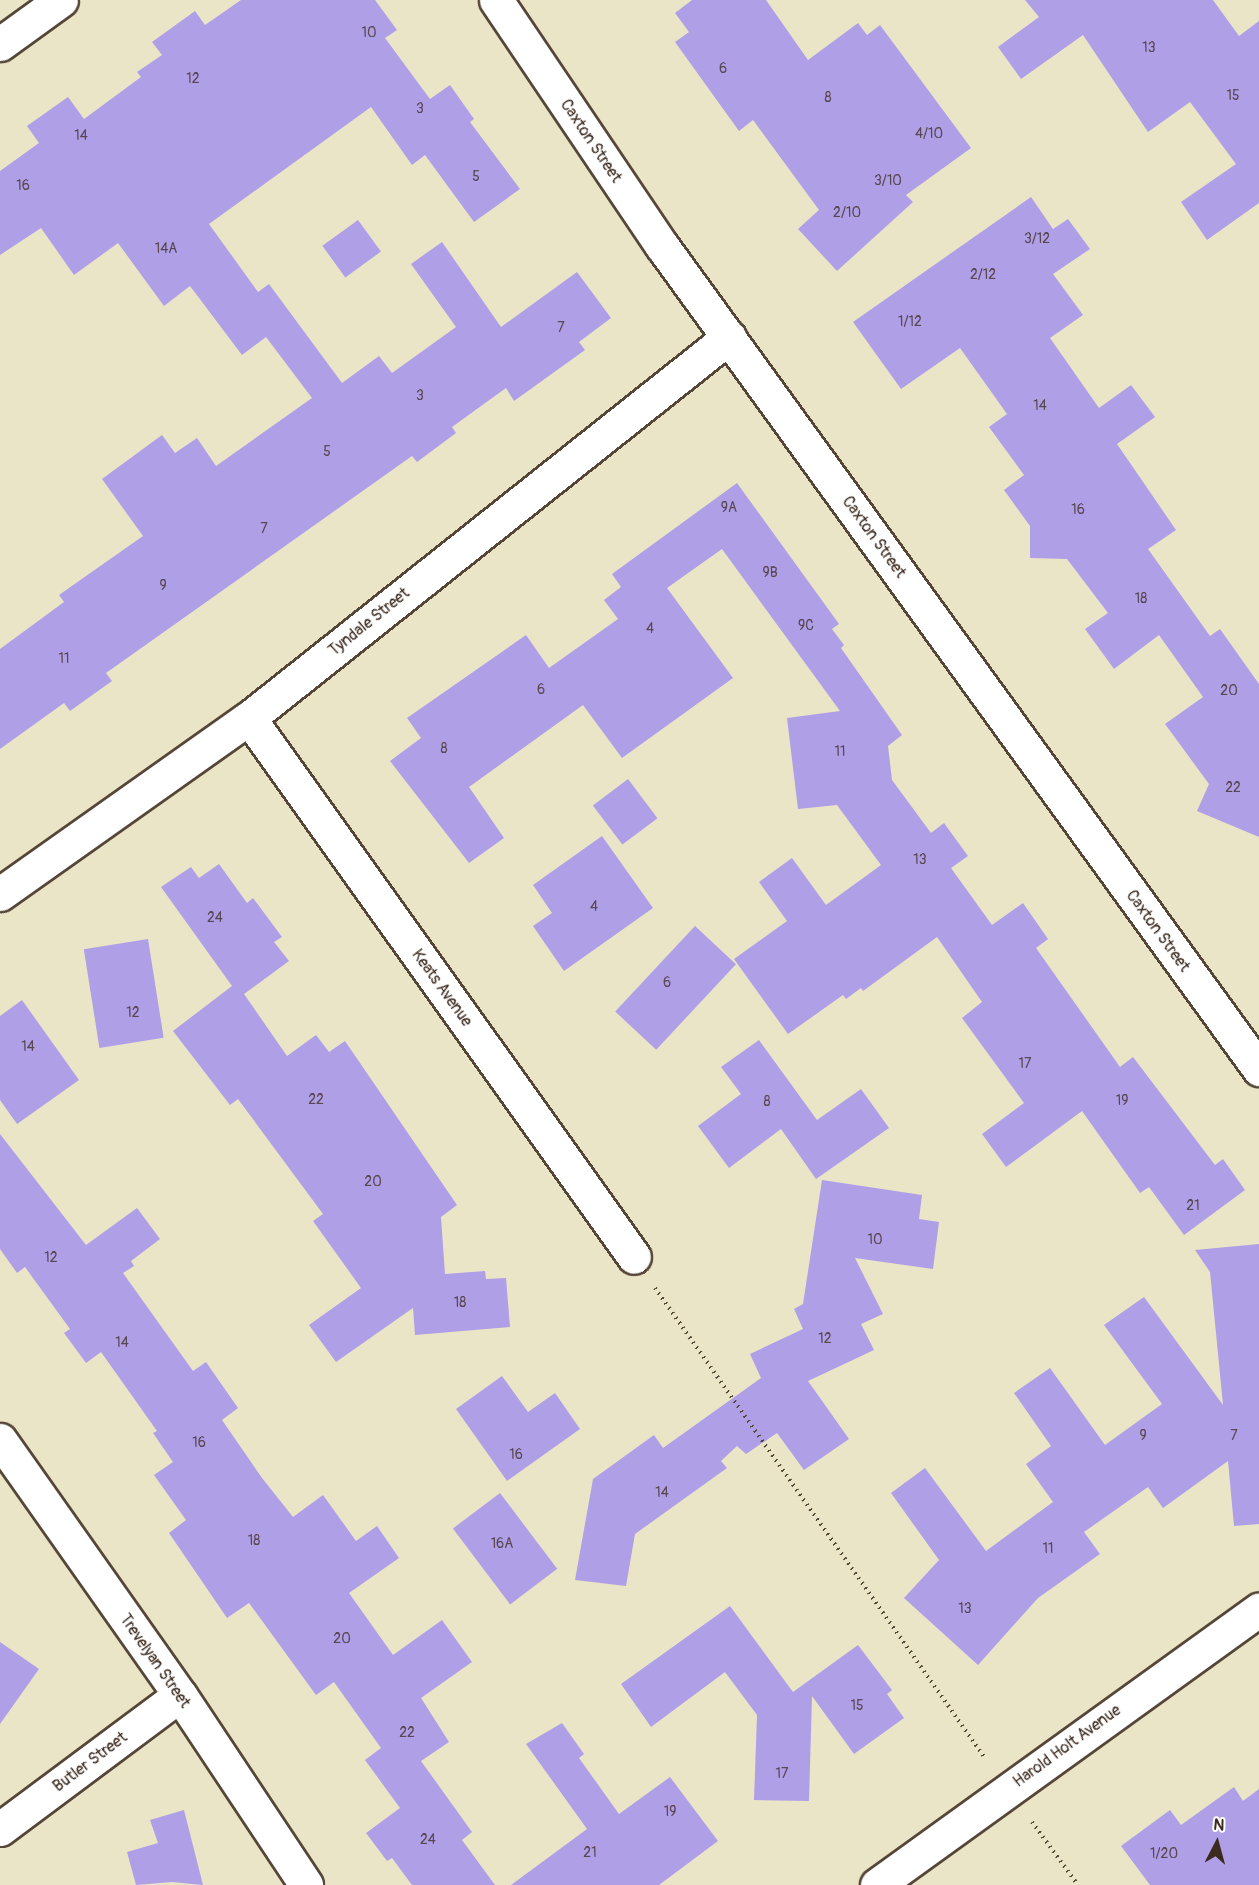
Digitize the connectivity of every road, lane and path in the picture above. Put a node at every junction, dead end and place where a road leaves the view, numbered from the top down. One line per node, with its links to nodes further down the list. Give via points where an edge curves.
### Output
1 (61, 0): 3 (street)
2 (496, 0): 4 (street, Caxton Street, via 662,246)
3 (0, 44)
4 (729, 337): 5 (street, Tyndale Street); 7 (street, Caxton Street)
5 (249, 718): 6 (street, Tyndale Street); 8 (street, Keats Avenue)
6 (0, 894)
7 (1259, 1069)
8 (634, 1257): 12 (path)
9 (0, 1440): 11 (street, Trevelyan Street)
10 (1259, 1609): 12 (street, Harold Holt Avenue)
11 (180, 1695): 13 (street, Butler Street); 14 (street, Trevelyan Street)
12 (1008, 1790): 15 (street, Harold Holt Avenue); 16 (path)
13 (0, 1829)
14 (306, 1885)
15 (877, 1885)
16 (1078, 1885)

